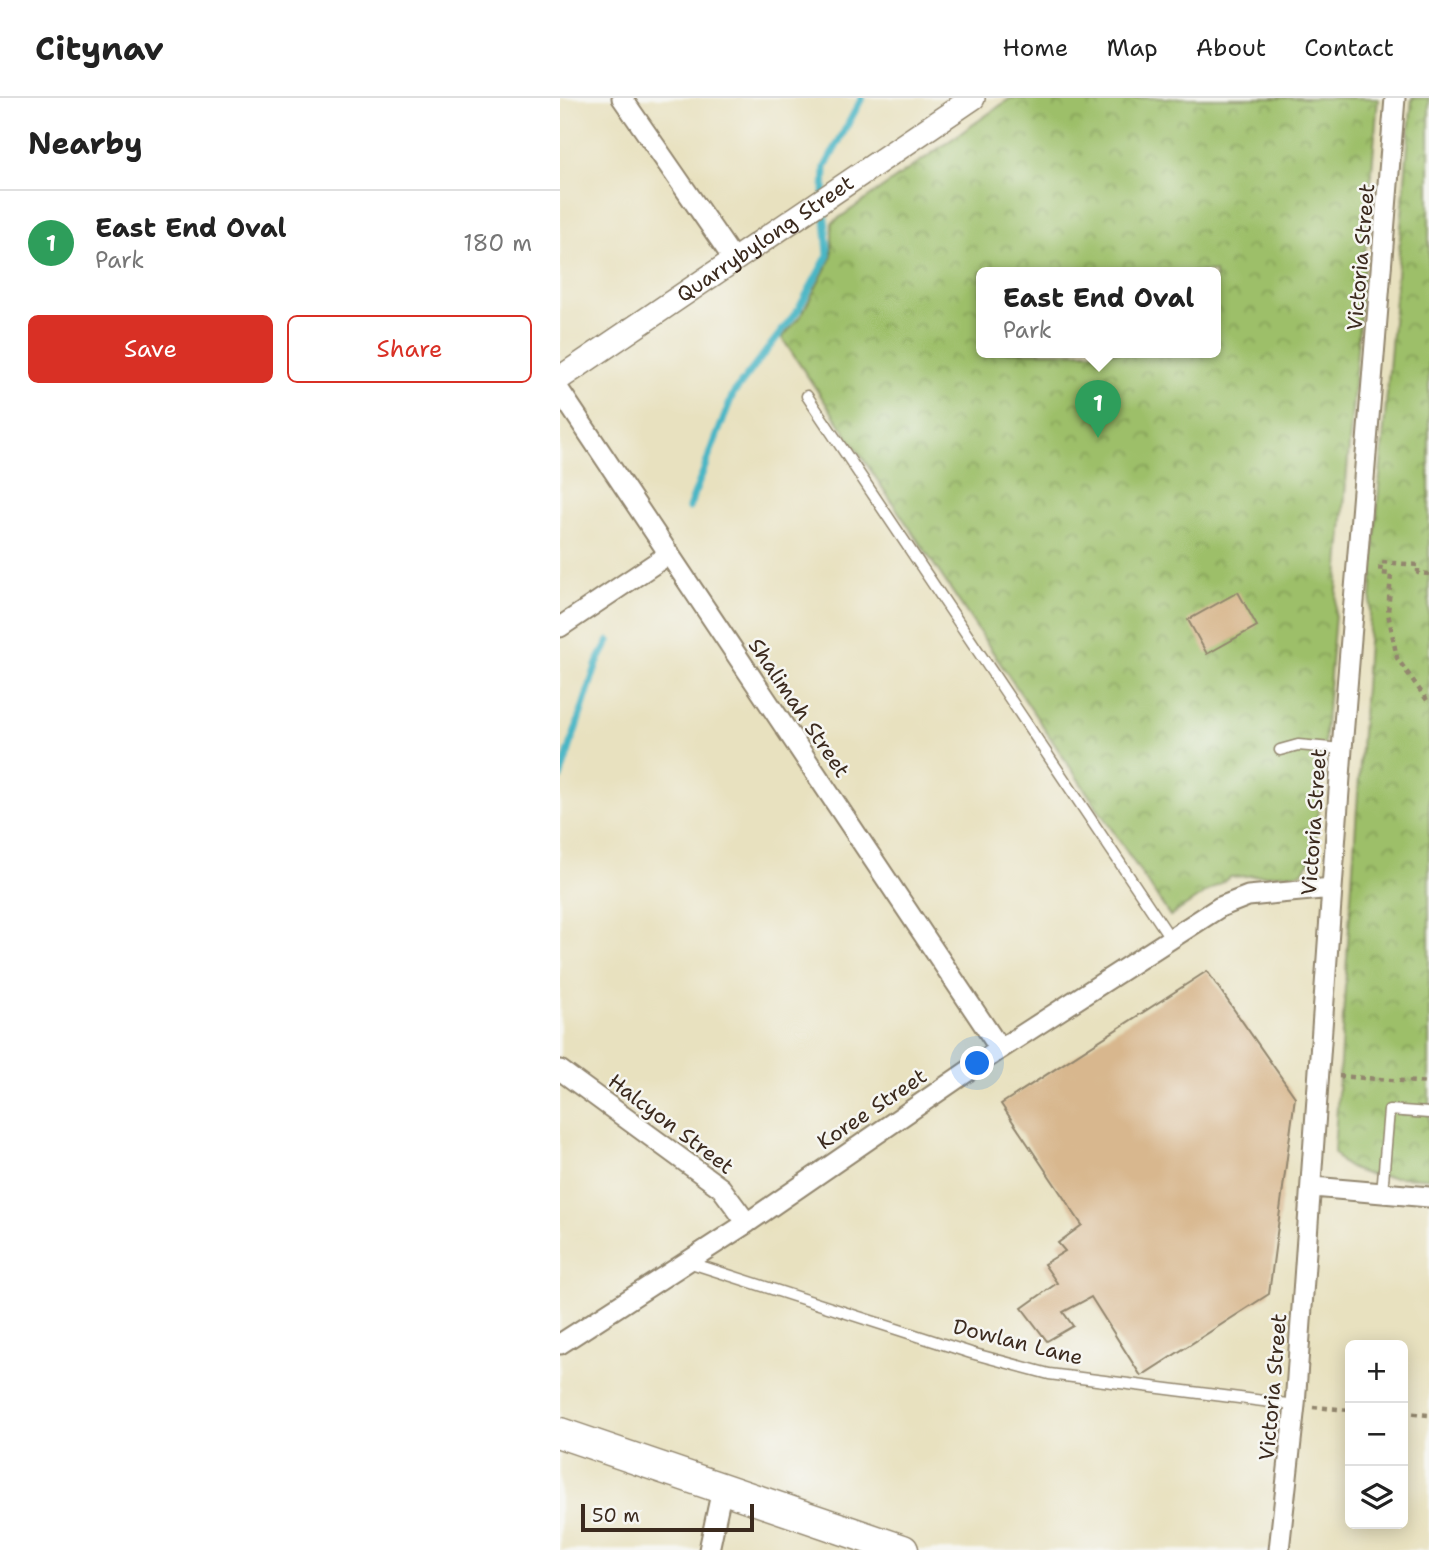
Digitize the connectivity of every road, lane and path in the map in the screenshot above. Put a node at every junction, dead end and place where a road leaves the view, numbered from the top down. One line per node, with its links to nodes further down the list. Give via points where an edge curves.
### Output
1 (622, 98): 4 (street)
2 (973, 98): 4 (street, Quarrybylong Street)
3 (1395, 98): 12 (street, Victoria Street)
4 (734, 260): 5 (street, Quarrybylong Street)
5 (560, 378)
6 (560, 391): 8 (street, Shalimah Street)
7 (807, 396): 15 (lane)
8 (669, 554): 10 (street); 16 (street, Shalimah Street)
9 (1429, 574): 11 (path, via 1418,573 1419,565 1381,562 1380,573 1391,574 1388,613 1397,658)
10 (560, 627)
11 (1429, 703)
12 (1342, 749): 13 (lane, via 1298,745); 14 (street, Victoria Street)
13 (1280, 750)
14 (1332, 888): 15 (street, Koree Street, via 1234,900); 21 (street, Victoria Street)
15 (1172, 940): 16 (street, Koree Street)
16 (1000, 1049): 24 (street, Koree Street)
17 (560, 1070): 24 (street, Halcyon Street, via 721,1188)
18 (1337, 1075): 19 (path)
19 (1429, 1083)
20 (1429, 1113): 22 (lane, via 1389,1110)
21 (1313, 1187): 22 (street); 27 (street, Victoria Street)
22 (1382, 1193): 23 (street)
23 (1429, 1197)
24 (747, 1223): 25 (street, Koree Street)
25 (688, 1262): 26 (street, Koree Street); 27 (lane, Dowlan Lane, via 1049,1374)
26 (560, 1344)
27 (1296, 1405): 28 (path); 35 (street, Victoria Street)
28 (1345, 1409)
29 (1408, 1413): 30 (path)
30 (1429, 1415)
31 (560, 1433): 32 (main road)
32 (722, 1489): 33 (street); 34 (main road)
33 (709, 1550)
34 (902, 1550)
35 (1279, 1550)

